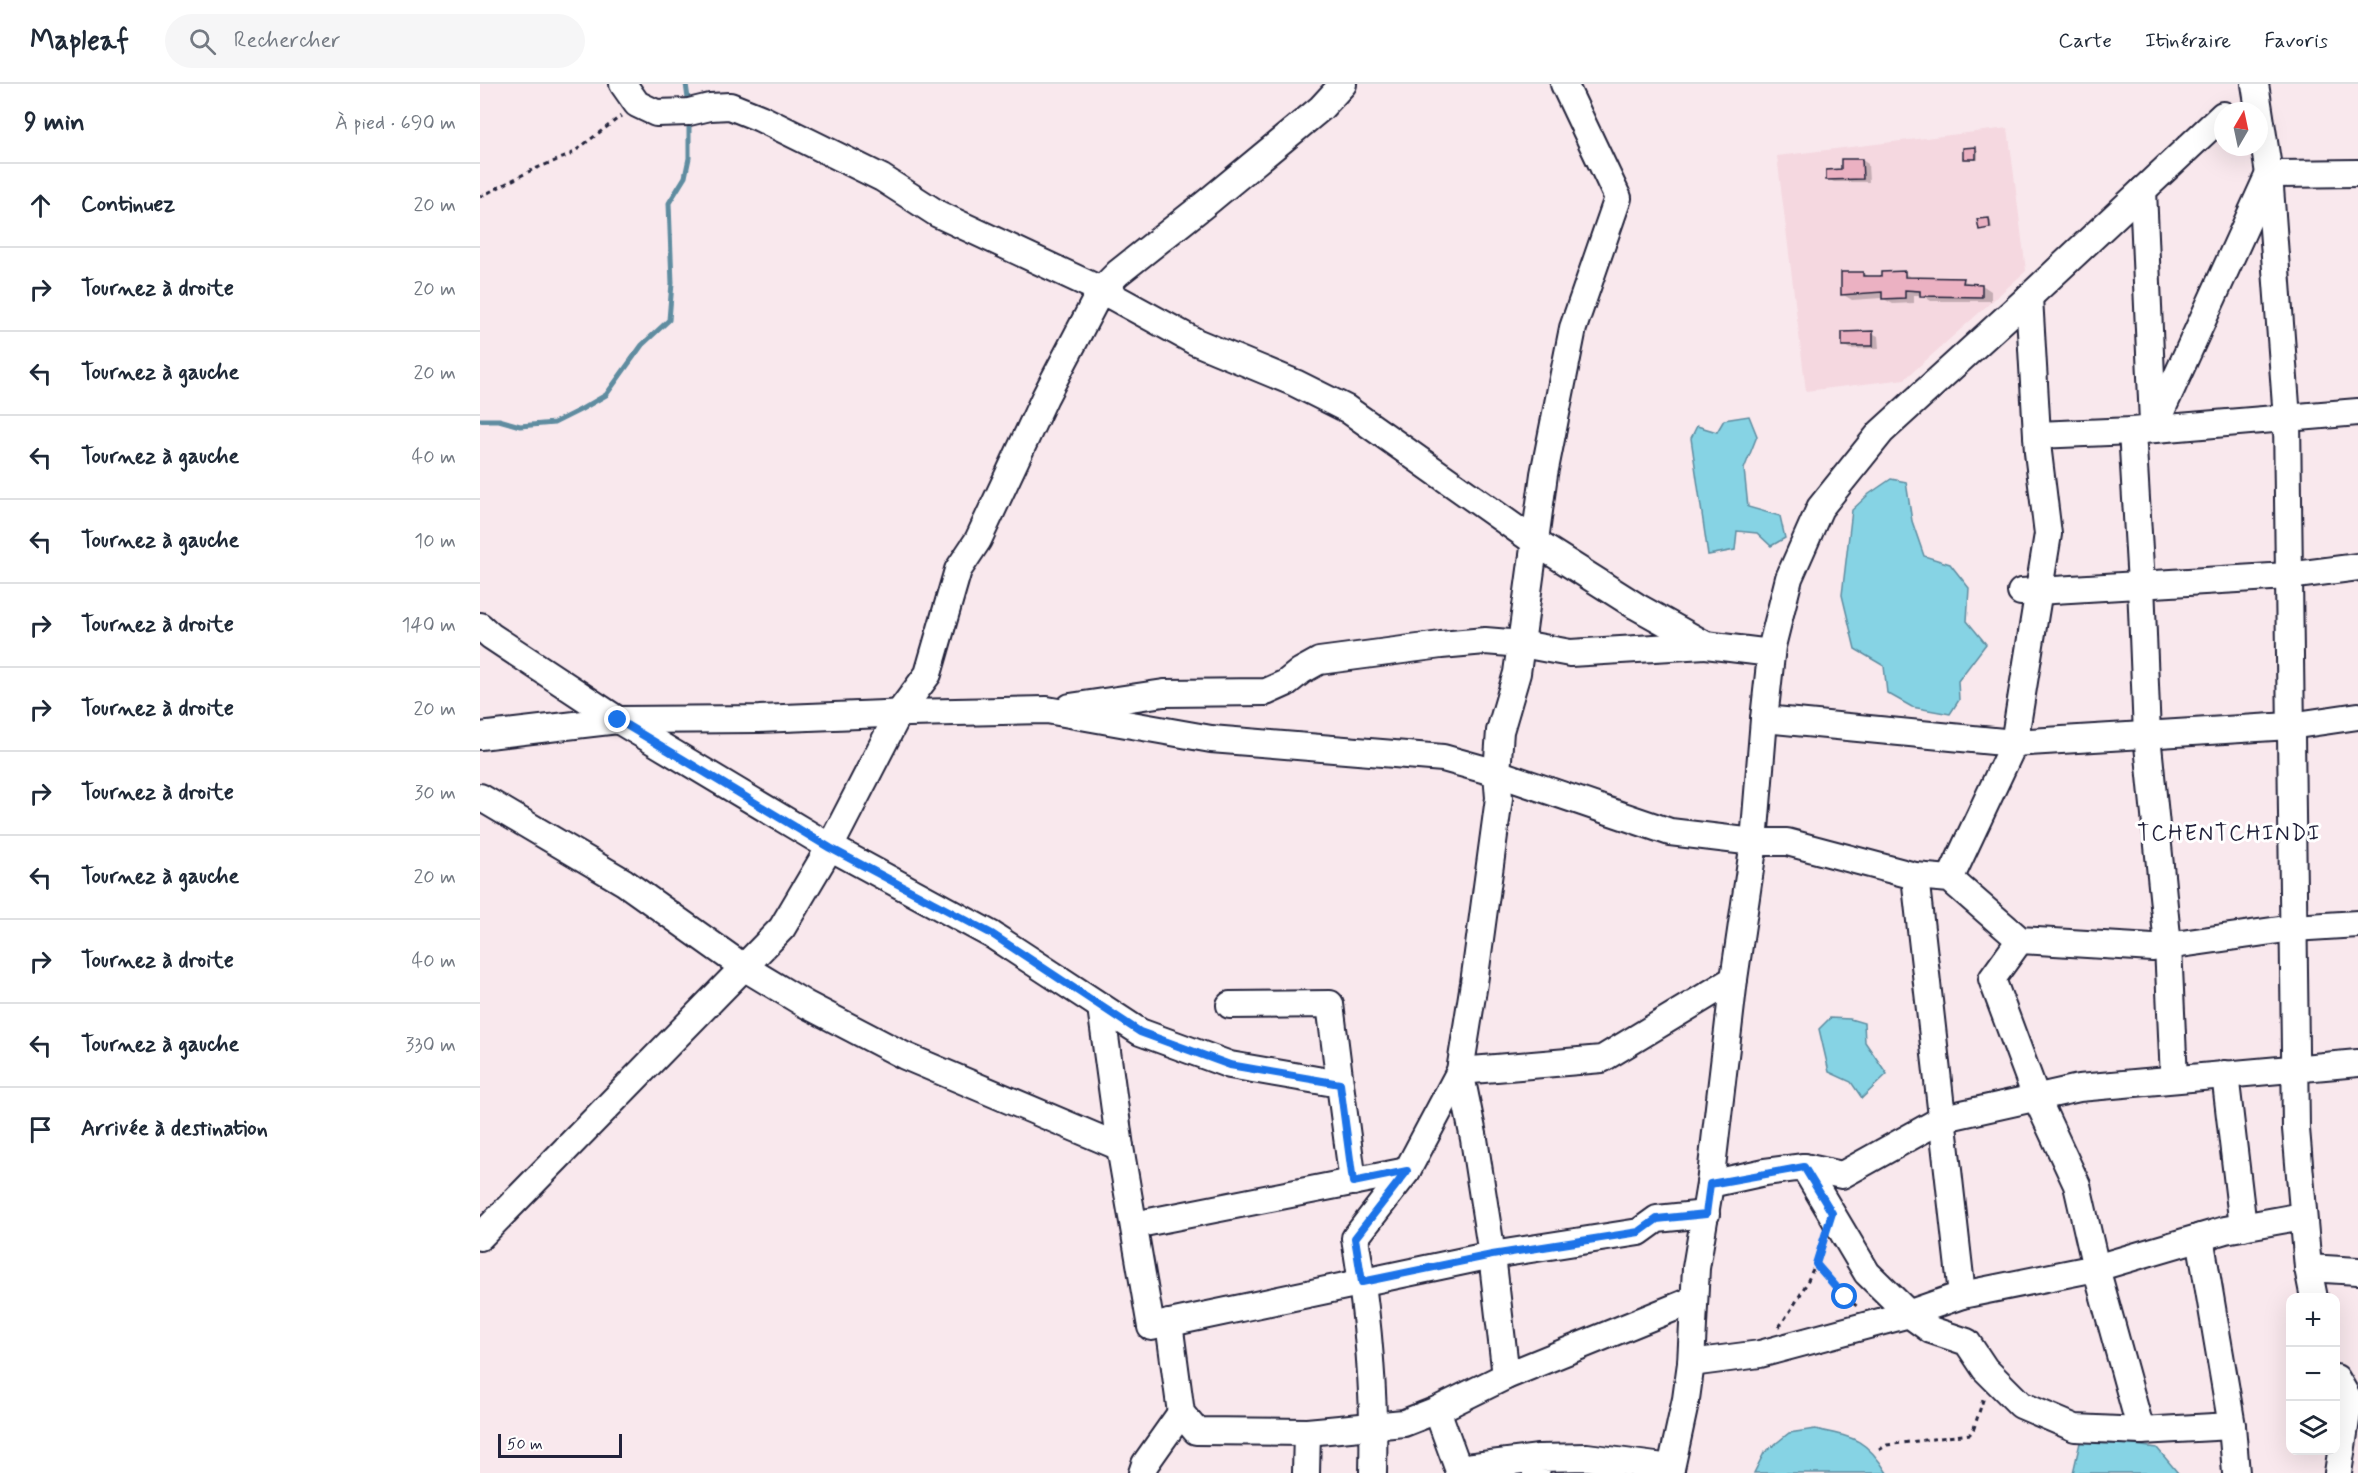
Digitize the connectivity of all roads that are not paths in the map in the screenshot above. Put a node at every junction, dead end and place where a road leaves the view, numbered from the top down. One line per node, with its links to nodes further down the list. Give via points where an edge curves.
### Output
1 (1343, 84): 10 (street, via 1321,108)
2 (1564, 84): 16 (street, via 1618,198 1573,328 1544,474)
3 (2256, 84): 5 (street); 8 (street)
4 (630, 94): 10 (street, via 656,112 689,112 710,106 740,110 882,178 938,214)
5 (2237, 102)
6 (2214, 123): 9 (street)
7 (2358, 173): 8 (street)
8 (2269, 174): 13 (street); 14 (street)
9 (2143, 190): 11 (street); 14 (street)
10 (1101, 290): 16 (street, via 1196,342 1295,382 1347,409); 26 (street, via 1045,397 978,540 958,570 928,674)
11 (2029, 297): 15 (street); 24 (street, via 1881,432 1820,508 1789,578)
12 (2358, 412): 13 (street)
13 (2287, 419): 14 (street); 18 (street)
14 (2143, 430): 15 (street); 19 (street)
15 (2037, 435): 20 (street, via 2048,534)
16 (1535, 542): 22 (street); 23 (street)
17 (2358, 567): 18 (street)
18 (2288, 576): 19 (street); 30 (street)
19 (2142, 584): 20 (street); 31 (street)
20 (2030, 591): 33 (street)
21 (480, 626): 29 (street)
22 (1522, 644): 23 (street, via 1570,653); 25 (street, via 1485,641 1319,661 1266,692 1164,693); 34 (street, via 1500,730)
23 (1706, 645): 24 (street)
24 (1771, 653): 28 (street)
25 (1047, 710): 26 (street); 34 (street, via 1211,739 1443,758)
26 (899, 713): 29 (street); 37 (street)
27 (2358, 716): 30 (street)
28 (1764, 719): 33 (street); 36 (street)
29 (618, 720): 32 (street); 37 (street)
30 (2290, 726): 31 (street); 41 (street)
31 (2147, 735): 33 (street); 43 (street)
32 (480, 736)
33 (2014, 744): 39 (street)
34 (1497, 773): 36 (street, via 1670,832); 50 (street, via 1499,798)
35 (480, 797): 44 (street, via 624,882)
36 (1754, 843): 38 (street, via 1787,842); 45 (street)
37 (830, 848): 44 (street, via 782,928); 47 (street, via 992,934)
38 (1915, 876): 39 (street); 55 (street)
39 (1950, 879): 42 (street)
40 (2358, 924): 41 (street)
41 (2293, 928): 43 (street); 49 (street)
42 (2020, 940): 43 (street); 54 (street, via 1992,979)
43 (2168, 946): 52 (street)
44 (742, 966): 56 (street, via 905,1056); 66 (street)
45 (1734, 979): 50 (street, via 1602,1059); 60 (street)
46 (1230, 1005): 53 (street, via 1330,1004)
47 (1101, 1007): 53 (street, via 1140,1032 1230,1065); 56 (street)
48 (2358, 1064): 49 (street)
49 (2295, 1068): 51 (street); 62 (street)
50 (1460, 1071): 58 (street); 67 (street)
51 (2224, 1074): 52 (street); 64 (street)
52 (2174, 1079): 54 (street, via 2079,1088)
53 (1340, 1084): 59 (street)
54 (2036, 1097): 55 (street); 68 (street, via 2077,1185)
55 (1944, 1118): 57 (street, via 1842,1175); 73 (street)
56 (1120, 1147): 63 (street)
57 (1804, 1167): 60 (street); 75 (street, via 1868,1273)
58 (1407, 1171): 59 (street); 71 (street, via 1355,1238)
59 (1353, 1182): 63 (street)
60 (1710, 1184): 61 (street)
61 (1706, 1214): 67 (street, via 1657,1219 1639,1232); 74 (street)
62 (2303, 1216): 64 (street); 69 (street)
63 (1134, 1225): 76 (street, via 1151,1327)
64 (2243, 1227): 65 (street)
65 (2200, 1237): 68 (street); 83 (street)
66 (480, 1238)
67 (1492, 1255): 71 (street); 78 (street)
68 (2096, 1268): 73 (street); 84 (street)
69 (2308, 1268): 70 (street); 72 (street)
70 (2358, 1271)
71 (1362, 1282): 76 (street); 82 (street)
72 (2313, 1293)
73 (1962, 1295): 75 (street)
74 (1693, 1300): 77 (street); 78 (street)
75 (1909, 1314): 77 (street, via 1760,1354); 84 (street, via 1931,1330 1967,1342 1988,1371 2021,1404 2075,1428)
76 (1168, 1323): 81 (street)
77 (1691, 1363): 87 (street)
78 (1506, 1376): 80 (street)
79 (2340, 1385): 92 (street, via 2349,1400)
80 (1437, 1410): 82 (street, via 1404,1424); 86 (street, via 1458,1468)
81 (1181, 1413): 85 (street, via 1196,1431); 88 (street)
82 (1374, 1426): 85 (street); 90 (street)
83 (2232, 1426): 84 (street); 91 (street)
84 (2141, 1431)
85 (1307, 1432): 89 (street)
86 (1538, 1465): 87 (street, via 1587,1457)
87 (1671, 1471)
88 (1142, 1473)
89 (1306, 1473)
90 (1373, 1473)
91 (2236, 1473)
92 (2338, 1473)

